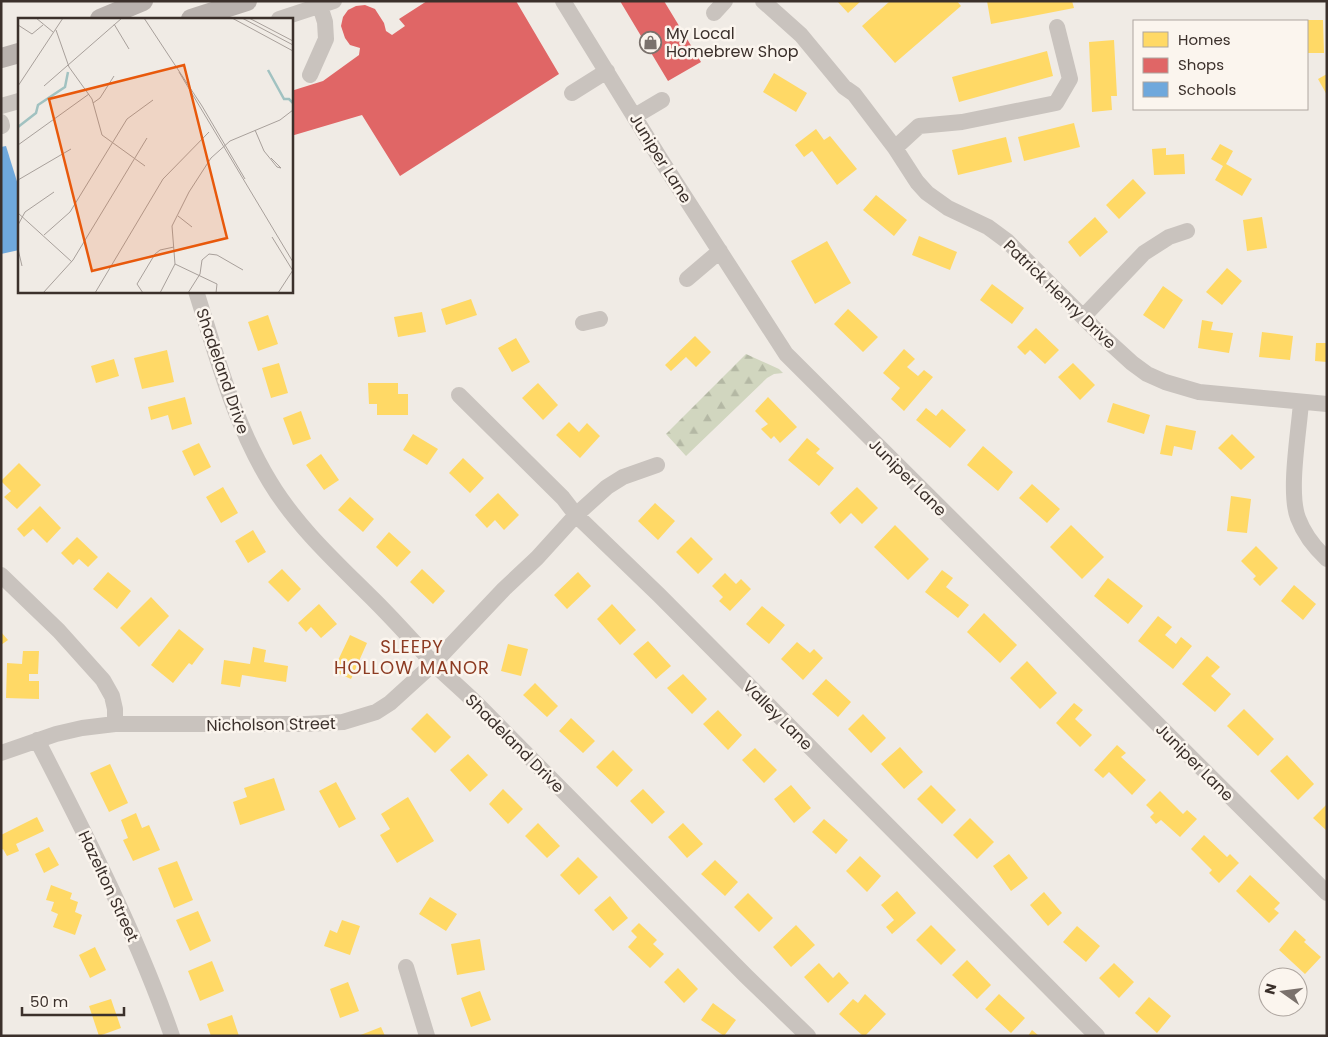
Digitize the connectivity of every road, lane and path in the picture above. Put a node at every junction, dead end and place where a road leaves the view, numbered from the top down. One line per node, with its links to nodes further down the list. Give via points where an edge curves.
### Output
1 (143, 1): 6 (main road)
2 (247, 1): 7 (main road)
3 (563, 1): 12 (street, Juniper Lane)
4 (327, 4): 8 (street); 13 (street, via 326,39)
5 (773, 4): 19 (street, Patrick Henry Drive, via 844,87 854,94)
6 (102, 18)
7 (194, 18)
8 (282, 18)
9 (1057, 27): 19 (street, via 1070,79 1056,103 962,122 919,126)
10 (18, 53): 11 (main road)
11 (1, 58)
12 (607, 71): 14 (street); 18 (street, Juniper Lane)
13 (310, 75)
14 (572, 93)
15 (662, 100): 18 (street)
16 (18, 101): 17 (street)
17 (1, 106)
18 (635, 116): 21 (street, Juniper Lane)
19 (895, 148): 24 (street, Patrick Henry Drive, via 927,193 1007,241)
20 (1187, 231): 24 (street, via 1169,237 1144,253)
21 (720, 251): 22 (street); 38 (street, Juniper Lane, via 786,354)
22 (687, 279)
23 (196, 292): 34 (street, Shadeland Drive, via 233,407 270,483 289,511 328,554)
24 (1083, 317): 28 (street, Patrick Henry Drive, via 1132,363 1165,382 1199,392)
25 (600, 319): 26 (street)
26 (583, 323)
27 (459, 395): 31 (street, Valley Lane)
28 (1301, 402): 29 (street, Patrick Henry Drive); 32 (street, via 1295,506 1308,537)
29 (1327, 404)
30 (657, 465): 31 (street, Nicholson Street, via 623,477)
31 (576, 515): 34 (street, Nicholson Street); 43 (street, Valley Lane)
32 (1327, 559)
33 (1, 575): 35 (street, via 103,680 112,696)
34 (434, 663): 35 (street, Nicholson Street, via 376,712 343,722); 42 (street, Shadeland Drive)
35 (115, 724): 36 (street, Nicholson Street, via 82,728)
36 (37, 740): 37 (street, Nicholson Street); 40 (street, Hazelton Street, via 139,952)
37 (1, 753)
38 (1327, 893)
39 (406, 967): 41 (street)
40 (172, 1036)
41 (427, 1036)
42 (808, 1036)
43 (1097, 1036)

